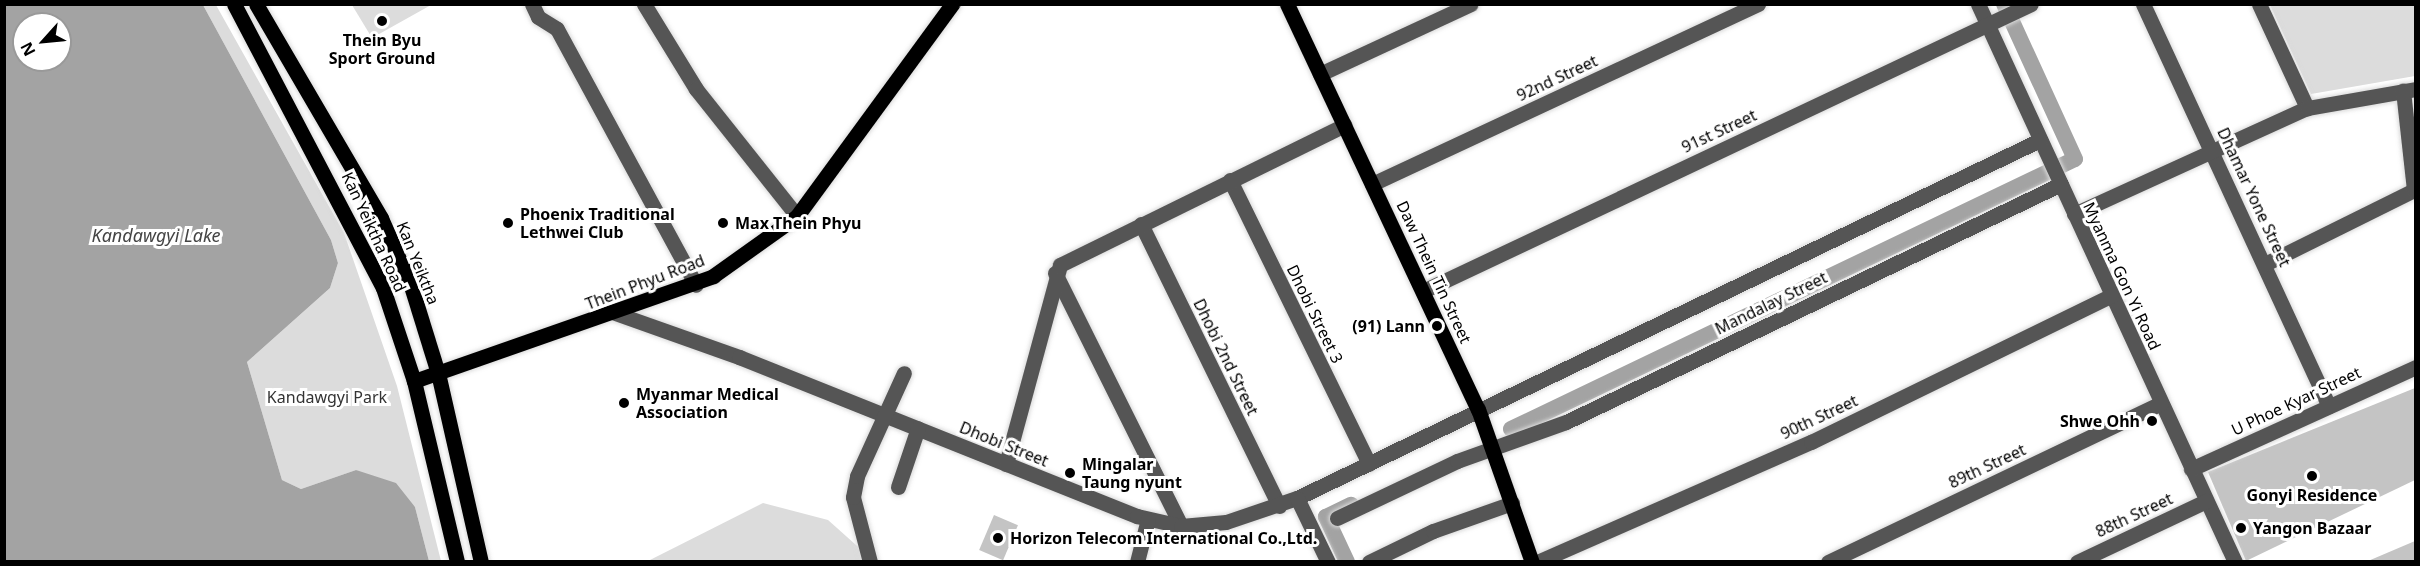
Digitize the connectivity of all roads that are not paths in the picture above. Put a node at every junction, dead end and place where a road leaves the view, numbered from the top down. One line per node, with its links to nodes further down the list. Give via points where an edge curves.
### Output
1 (234, 4): 35 (main road, Kan Yeiktha Road, via 358,234 383,288)
2 (256, 4): 33 (main road, Kan Yeiktha, via 381,218 411,286)
3 (532, 4): 28 (street, via 538,17 557,29)
4 (644, 4): 24 (street, via 696,89)
5 (952, 4): 24 (main road, Thein Phyu Road)
6 (1287, 4): 14 (main road, Daw Thein Tin Street)
7 (1471, 4): 14 (street)
8 (1758, 4): 21 (street, 92nd Street)
9 (1978, 4): 13 (street, Myanma Gon Yi Road)
10 (2031, 4): 13 (street, 91st Street)
11 (2143, 4): 19 (street, Dhamar Yone Street)
12 (2259, 4): 16 (street)
13 (1987, 24): 18 (street, Myanma Gon Yi Road); 29 (street, 91st Street)
14 (1320, 74): 17 (main road, Daw Thein Tin Street)
15 (2409, 90): 16 (street); 26 (street, via 2414,190)
16 (2307, 108): 19 (street)
17 (1344, 125): 20 (street); 21 (main road, Daw Thein Tin Street)
18 (2040, 140): 22 (street, Myanma Gon Yi Road); 38 (street, Mandalay Street)
19 (2212, 150): 23 (street); 26 (street, Dhamar Yone Street)
20 (1230, 180): 25 (street); 43 (street, Dhobi Street 3)
21 (1372, 184): 29 (main road, Daw Thein Tin Street)
22 (2061, 184): 23 (street, Myanma Gon Yi Road); 41 (street, Mandalay Street, via 1566,422)
23 (2074, 214): 30 (street, Myanma Gon Yi Road)
24 (797, 216): 28 (main road, Thein Phyu Road)
25 (1141, 224): 27 (street); 49 (street, Dhobi 2nd Street)
26 (2265, 264): 37 (street, Dhamar Yone Street)
27 (1057, 269): 42 (street); 52 (street)
28 (696, 285): 31 (main road, Thein Phyu Road)
29 (1423, 291): 38 (main road, Daw Thein Tin Street)
30 (2111, 296): 36 (street, Myanma Gon Yi Road); 60 (street, 90th Street, via 1811,442)
31 (615, 313): 33 (main road, Thein Phyu Road); 39 (street, Dhobi Street)
32 (2415, 367): 37 (street, U Phoe Kyar Street)
33 (438, 373): 35 (main road, Thein Phyu Road); 54 (main road, Kan Yeiktha)
34 (904, 373): 39 (street)
35 (414, 381): 53 (main road, Kan Yeiktha Road)
36 (2161, 403): 44 (street, Myanma Gon Yi Road); 61 (street, 89th Street)
37 (2329, 406): 44 (street, U Phoe Kyar Street)
38 (1478, 409): 41 (main road, Daw Thein Tin Street); 43 (street, Dhobi Street)
39 (886, 416): 40 (street, Dhobi Street); 55 (street, via 861,466 853,497)
40 (918, 428): 42 (street, Dhobi Street); 45 (street)
41 (1494, 448): 48 (main road, Daw Thein Tin Street); 50 (street, Mandalay Street)
42 (1006, 464): 51 (street, Dhobi Street)
43 (1369, 464): 46 (street, Dhobi Street)
44 (2191, 469): 47 (street, Myanma Gon Yi Road)
45 (898, 487)
46 (1297, 498): 49 (street, Dhobi Street); 57 (street)
47 (2206, 501): 62 (street, 88th Street); 63 (street, Myanma Gon Yi Road)
48 (1512, 503): 58 (street, via 1432,531); 59 (main road, Daw Thein Tin Street)
49 (1279, 506): 52 (street, Dhobi Street, via 1226,522)
50 (1336, 518)
51 (1149, 519): 52 (street, Dhobi Street); 56 (street)
52 (1181, 526)
53 (457, 561)
54 (481, 561)
55 (870, 561)
56 (1137, 561)
57 (1328, 561)
58 (1369, 561)
59 (1532, 561)
60 (1537, 561)
61 (1828, 561)
62 (2077, 561)
63 (2235, 561)

